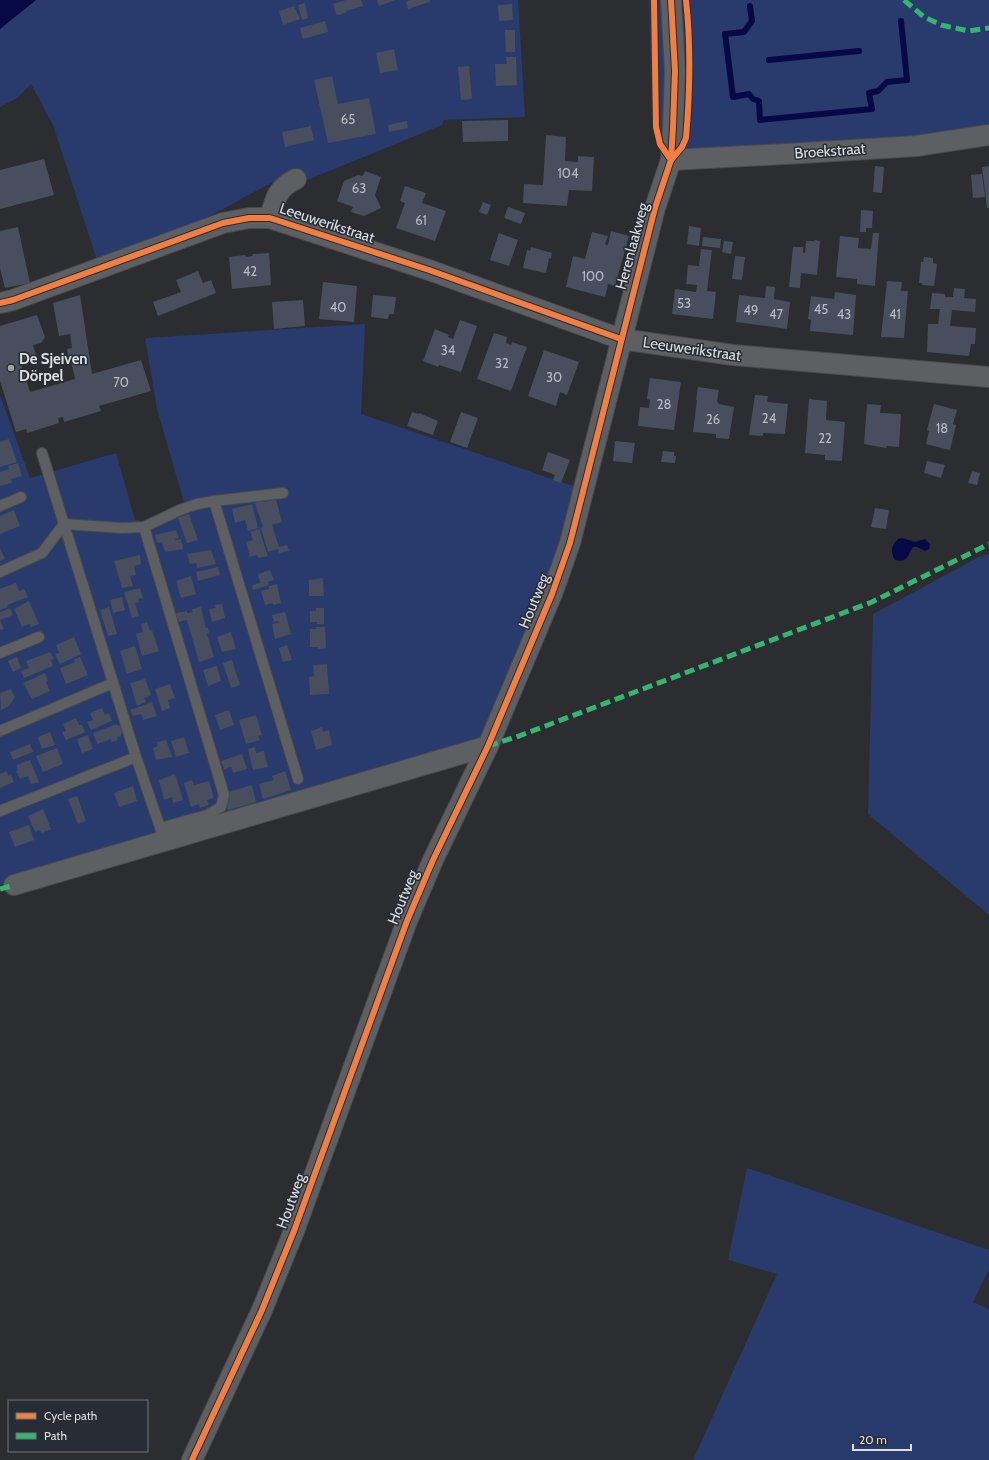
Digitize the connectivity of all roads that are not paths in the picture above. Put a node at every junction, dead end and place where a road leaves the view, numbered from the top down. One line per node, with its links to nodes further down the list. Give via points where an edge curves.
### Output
1 (670, 0): 3 (street, Herenlaakweg, via 675,71)
2 (989, 135): 3 (street, Broekstraat, via 916,146)
3 (671, 160): 7 (street, Herenlaakweg, via 655,208)
4 (296, 179): 5 (street, Leeuwerikstraat, via 281,189 275,199)
5 (270, 218): 6 (street, Leeuwerikstraat, via 249,218 223,223); 7 (street, Leeuwerikstraat, via 430,270)
6 (0, 303)
7 (621, 339): 8 (street, Leeuwerikstraat, via 733,355); 21 (street, Houtweg, via 567,550 552,594)
8 (989, 377)
9 (42, 453): 14 (lane)
10 (283, 493): 12 (lane)
11 (21, 497): 13 (lane)
12 (214, 501): 15 (lane, via 180,510); 23 (lane)
13 (0, 506)
14 (64, 524): 15 (lane); 16 (lane, via 42,553); 19 (lane)
15 (144, 527): 25 (lane, via 224,795 221,807)
16 (0, 572)
17 (39, 637): 18 (lane)
18 (0, 653)
19 (113, 683): 20 (lane); 22 (lane)
20 (0, 731)
21 (488, 746): 25 (street); 27 (street, Houtweg, via 419,892 294,1231 262,1310)
22 (136, 757): 24 (lane); 25 (lane)
23 (298, 779)
24 (0, 811)
25 (162, 834): 26 (street)
26 (14, 885)
27 (192, 1460)

